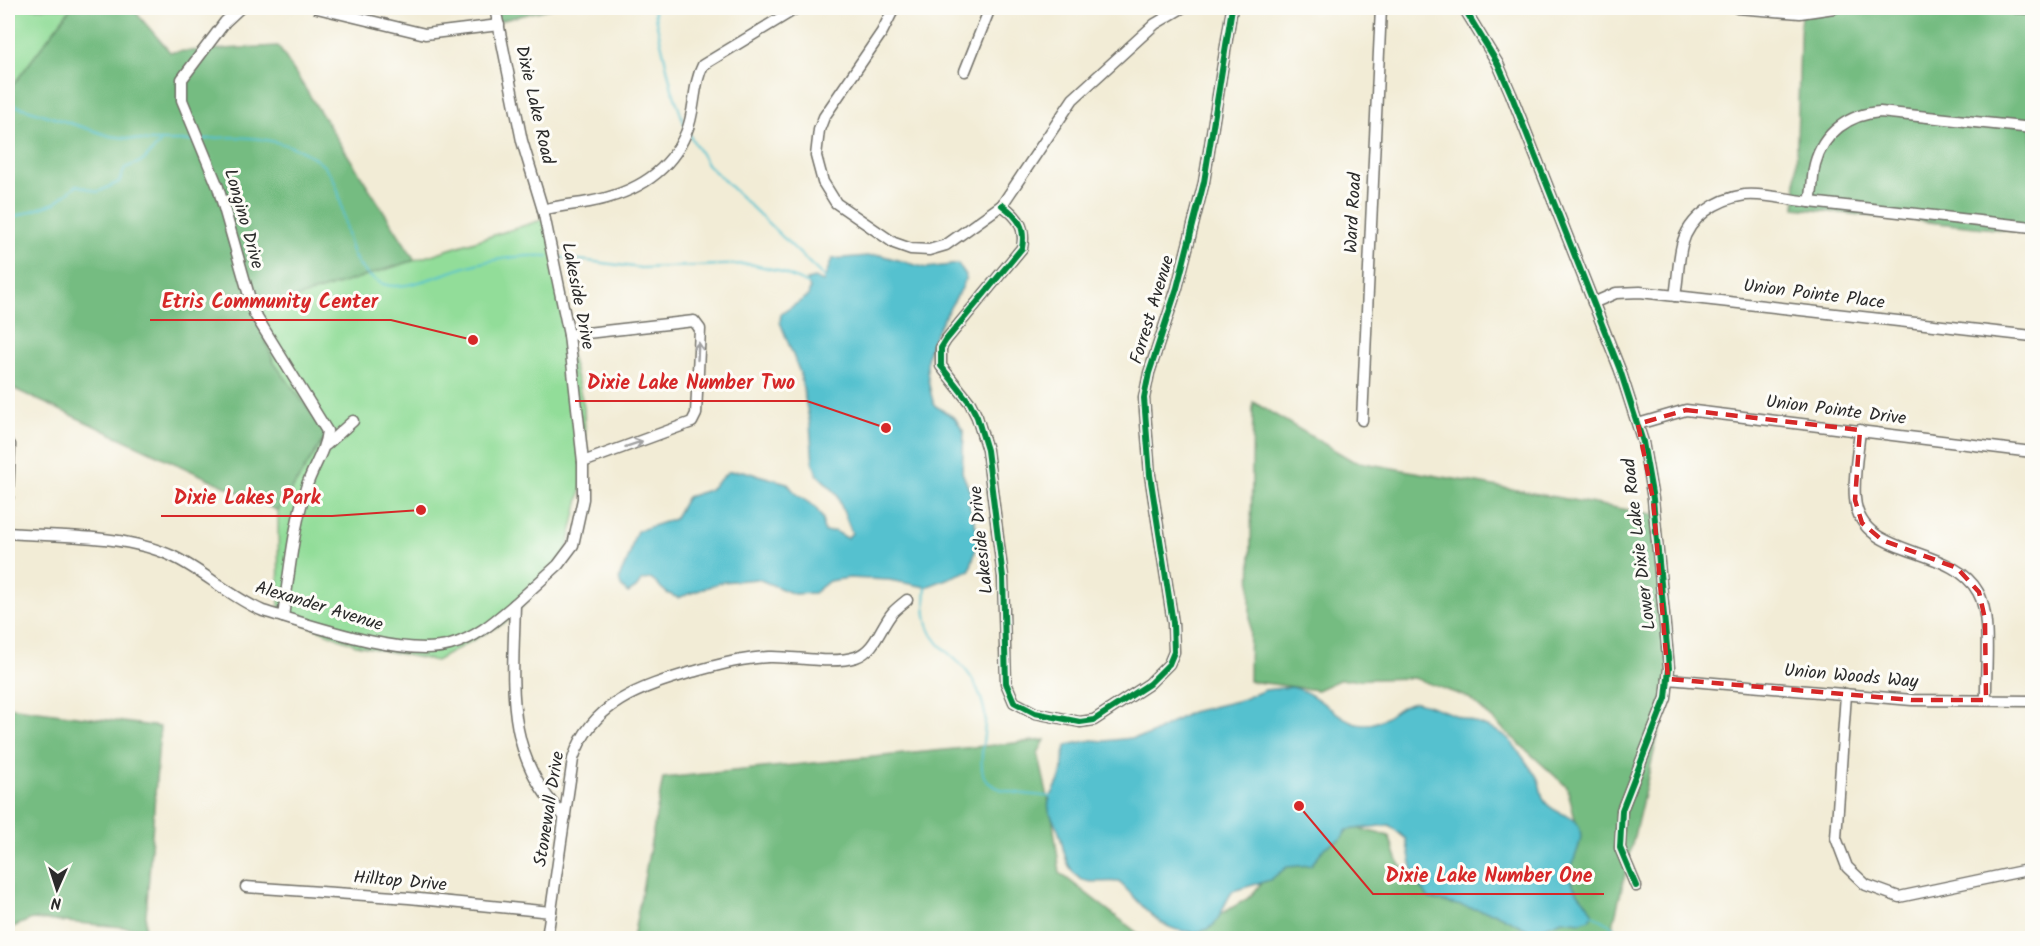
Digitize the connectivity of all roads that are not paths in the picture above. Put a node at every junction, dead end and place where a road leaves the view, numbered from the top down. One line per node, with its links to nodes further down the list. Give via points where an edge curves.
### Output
1 (240, 8): 32 (street, Longino Drive, via 182,79 182,100 218,187 254,313 324,423)
2 (317, 8): 16 (street, via 425,34)
3 (495, 8): 16 (street, Dixie Lake Road)
4 (797, 8): 15 (street)
5 (894, 8): 20 (street, via 819,130 817,160 828,193 845,212 894,243 911,249 929,250 946,245)
6 (990, 8): 17 (street)
7 (1182, 8): 20 (street, via 1155,24 1073,99)
8 (1232, 8): 40 (street, Forrest Avenue, via 1204,182 1144,398 1150,475)
9 (1382, 8): 27 (street, Ward Road)
10 (1464, 8): 24 (street, Lower Dixie Lake Road, via 1498,64)
11 (1737, 8): 12 (street, via 1800,13)
12 (1834, 8)
13 (2015, 8): 14 (street)
14 (2032, 9)
15 (784, 12): 21 (street, via 703,65 687,133 657,175 609,198)
16 (499, 25): 21 (street, Dixie Lake Road, via 522,141)
17 (965, 71)
18 (2032, 128): 19 (street, via 1865,112 1846,120 1822,145)
19 (1810, 202): 22 (street); 23 (street, via 1746,195 1718,203 1702,214 1682,244)
20 (1002, 205): 40 (street, Lakeside Drive, via 1021,224 1022,248 946,340 940,357 944,372 970,403 984,434 1003,577 1006,683 1014,702 1055,718 1094,720 1149,684 1168,664 1174,652)
21 (543, 210): 25 (street, Lakeside Drive)
22 (2032, 227)
23 (1675, 296): 24 (street, Union Pointe Place, via 1616,293); 26 (street, Union Pointe Place)
24 (1593, 303): 29 (street, Lower Dixie Lake Road)
25 (569, 335): 34 (street, Lakeside Drive); 34 (street, one-way to 25, via 692,422 696,414 699,329 694,321)
26 (2032, 336)
27 (1362, 420)
28 (353, 421): 32 (street)
29 (1638, 424): 30 (street, Union Pointe Drive, via 1686,410); 41 (street, Lower Dixie Lake Road, via 1653,499)
30 (1860, 430): 33 (street, Union Pointe Drive); 43 (street, via 1855,500 1862,523 1882,540 1957,568 1978,592 1985,619)
31 (8, 444): 35 (street)
32 (326, 445): 39 (street, via 305,489)
33 (2032, 452)
34 (583, 462): 38 (street, Lakeside Drive, via 583,499 573,545 558,565)
35 (8, 498)
36 (8, 533): 39 (street, Alexander Avenue, via 152,548 188,564 246,604)
37 (907, 600): 45 (street, Stonewall Drive, via 893,612 872,646 855,657 741,659 631,692 593,722 579,740)
38 (515, 604): 39 (street, Alexander Avenue, via 472,637 450,646 426,649 395,647); 45 (street, via 513,686 520,744 537,785)
39 (284, 617)
40 (1173, 623)
41 (1668, 679): 42 (street, Union Woods Way); 47 (street, Lower Dixie Lake Road, via 1665,698 1622,810 1620,848)
42 (1846, 694): 43 (street, Union Woods Way, via 1912,700); 46 (street, via 1836,838 1847,867 1866,885 1899,897)
43 (1986, 700): 44 (street, Union Woods Way)
44 (2032, 701)
45 (565, 816): 49 (street, Stonewall Drive)
46 (2032, 869)
47 (1636, 886)
48 (246, 887): 49 (street, Hilltop Drive)
49 (551, 912): 50 (street, Stonewall Drive)
50 (547, 939)

